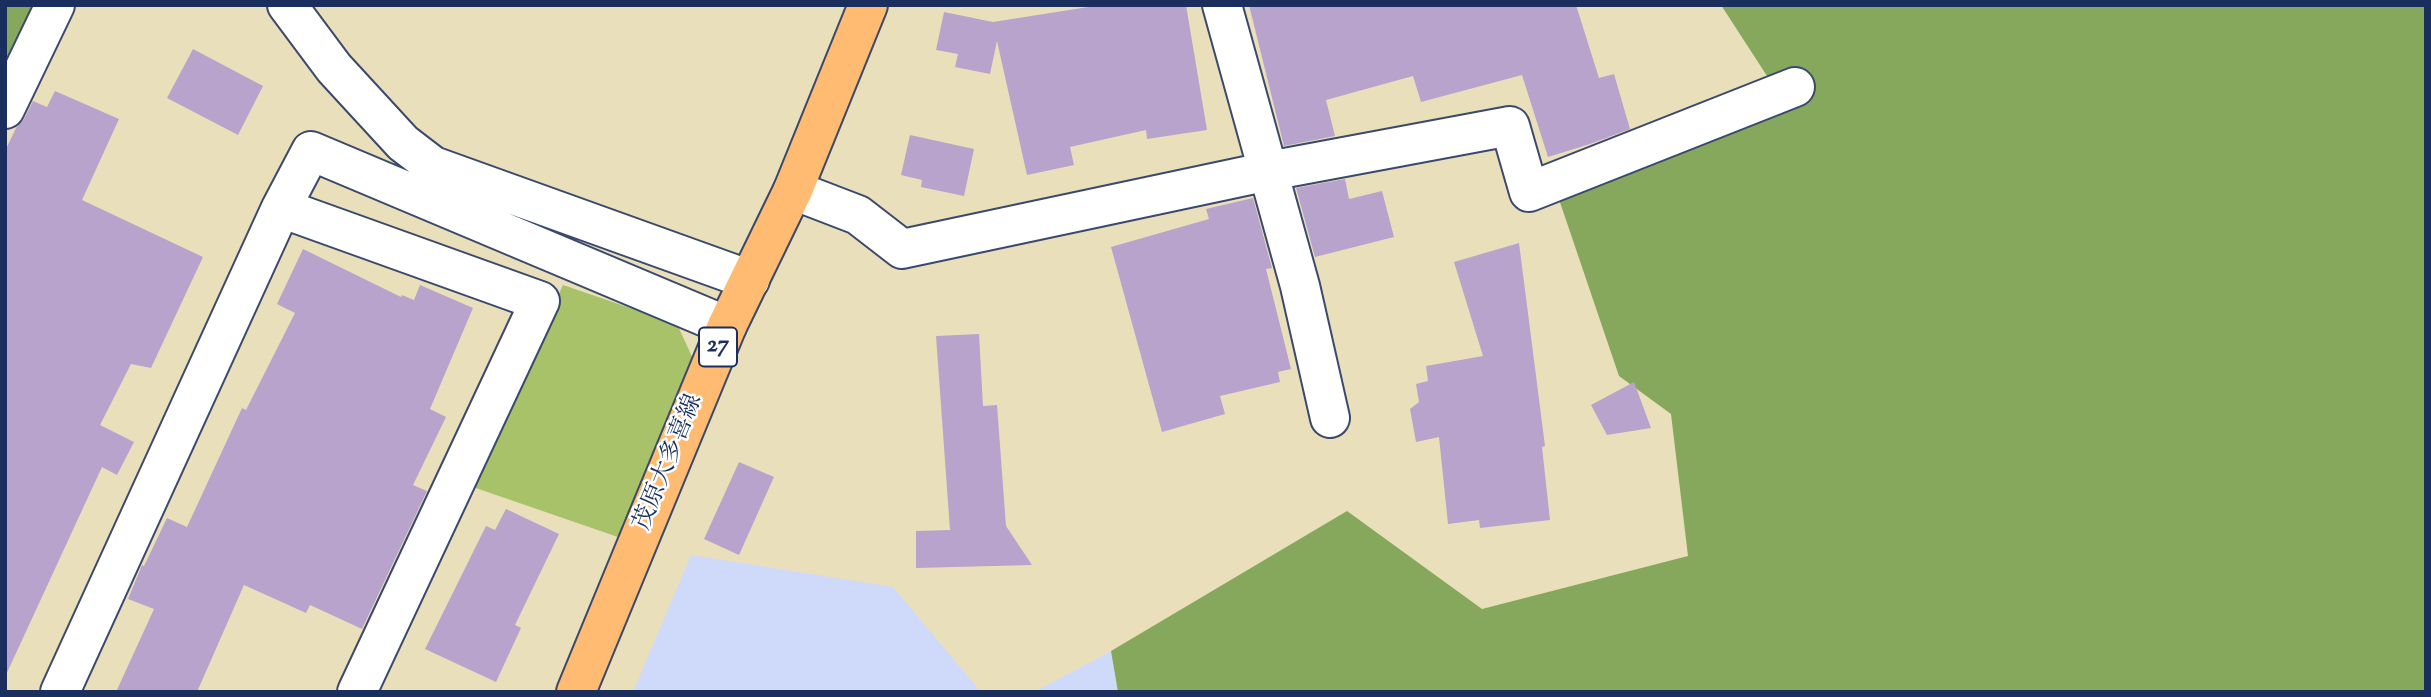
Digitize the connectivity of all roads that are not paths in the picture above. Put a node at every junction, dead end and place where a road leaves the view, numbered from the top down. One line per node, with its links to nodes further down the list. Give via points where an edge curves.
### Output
1 (55, 5): 6 (street)
2 (287, 5): 10 (street, via 334,68 403,143 433,166)
3 (868, 5): 8 (main road, 茂原大多喜線 / 27)
4 (1222, 5): 7 (street)
5 (1795, 87): 7 (street, via 1529,192 1510,125)
6 (5, 109)
7 (1269, 171): 8 (street, via 902,248 858,215); 12 (street)
8 (793, 190): 10 (main road, 茂原大多喜線 / 27)
9 (281, 208): 11 (street, via 311,151); 13 (street); 14 (street, via 540,301)
10 (750, 280): 11 (main road, 茂原大多喜線 / 27)
11 (727, 326): 15 (main road, 茂原大多喜線 / 27)
12 (1331, 418)
13 (60, 692)
14 (357, 692)
15 (576, 692)

